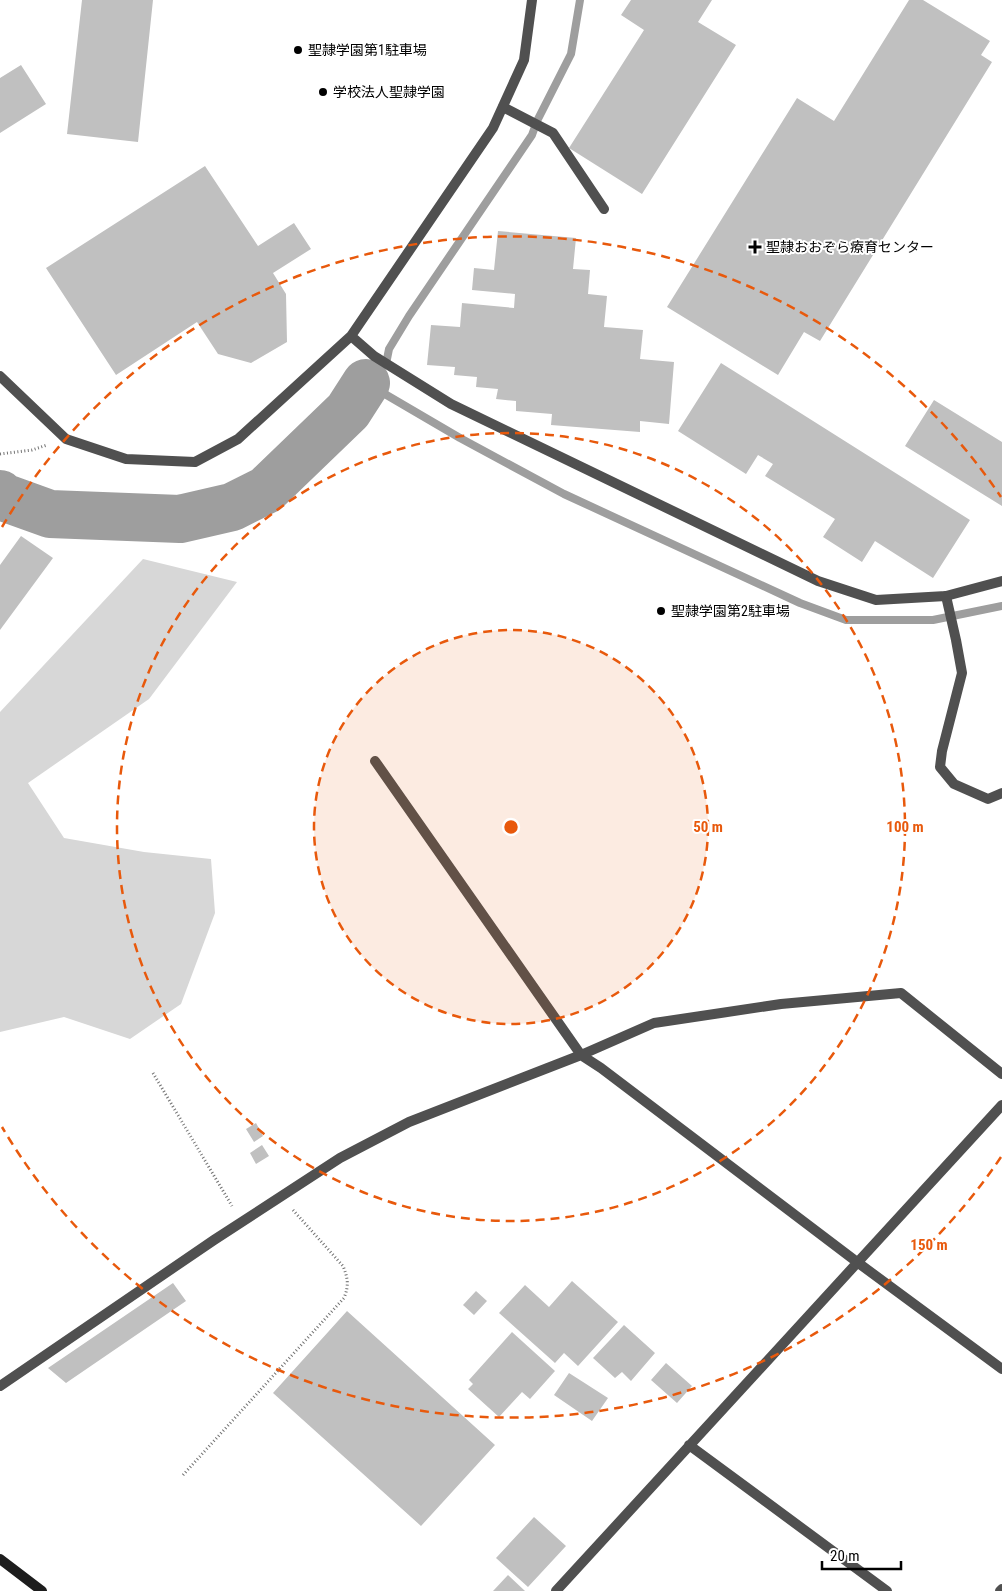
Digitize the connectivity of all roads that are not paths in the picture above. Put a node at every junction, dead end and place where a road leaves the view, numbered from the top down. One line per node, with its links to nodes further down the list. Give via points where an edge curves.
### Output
1 (532, 0): 2 (street, via 524,60)
2 (503, 106): 3 (street, via 553,133); 4 (street, via 492,128)
3 (604, 209)
4 (351, 336): 5 (street, via 238,440 195,462 126,459 66,440); 7 (street, via 374,356 451,404 818,581 876,600)
5 (0, 376)
6 (1002, 581): 7 (street)
7 (946, 597): 9 (street, via 962,673 940,767 954,784 988,799)
8 (375, 761): 10 (street)
9 (1002, 793)
10 (581, 1056): 11 (street, via 654,1023 781,1004 901,992); 13 (street); 15 (street, via 409,1122 340,1158)
11 (1002, 1074)
12 (1002, 1105): 13 (street)
13 (857, 1262): 14 (street); 16 (street)
14 (1002, 1369)
15 (0, 1386)
16 (689, 1445): 19 (street); 20 (street)
17 (0, 1559): 18 (main road)
18 (42, 1591)
19 (556, 1591)
20 (887, 1591)

